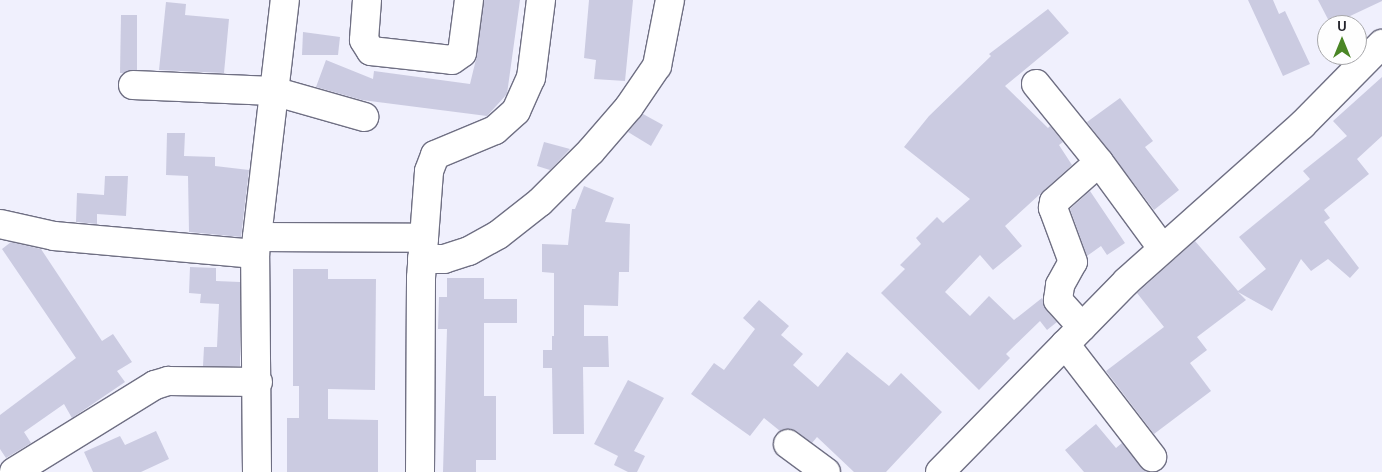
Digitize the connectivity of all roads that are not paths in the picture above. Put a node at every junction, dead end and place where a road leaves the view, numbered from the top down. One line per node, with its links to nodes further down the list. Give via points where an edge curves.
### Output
1 (285, 0): 9 (street)
2 (367, 0): 3 (street, via 364,40 371,51 452,60 462,54)
3 (469, 0)
4 (541, 0): 15 (street, via 532,78 516,110 495,130 435,155 429,171)
5 (670, 0): 15 (street, via 657,66 629,107 591,151 540,202 469,251 444,259)
6 (1382, 44): 14 (street, via 1302,125)
7 (1036, 84): 11 (street)
8 (132, 85): 9 (street)
9 (273, 91): 10 (street); 13 (street)
10 (364, 118)
11 (1099, 162): 14 (street); 16 (street, via 1054,202 1053,208 1073,262 1060,285 1058,300)
12 (0, 224): 13 (street, via 54,236)
13 (256, 245): 15 (street); 17 (street)
14 (1162, 248): 16 (street)
15 (423, 249): 22 (street)
16 (1074, 336): 19 (street); 24 (street)
17 (258, 382): 20 (street, via 168,381 155,385); 21 (street)
18 (788, 444): 23 (street)
19 (1152, 458)
20 (14, 472)
21 (257, 472)
22 (420, 472)
23 (826, 472)
24 (940, 472)

